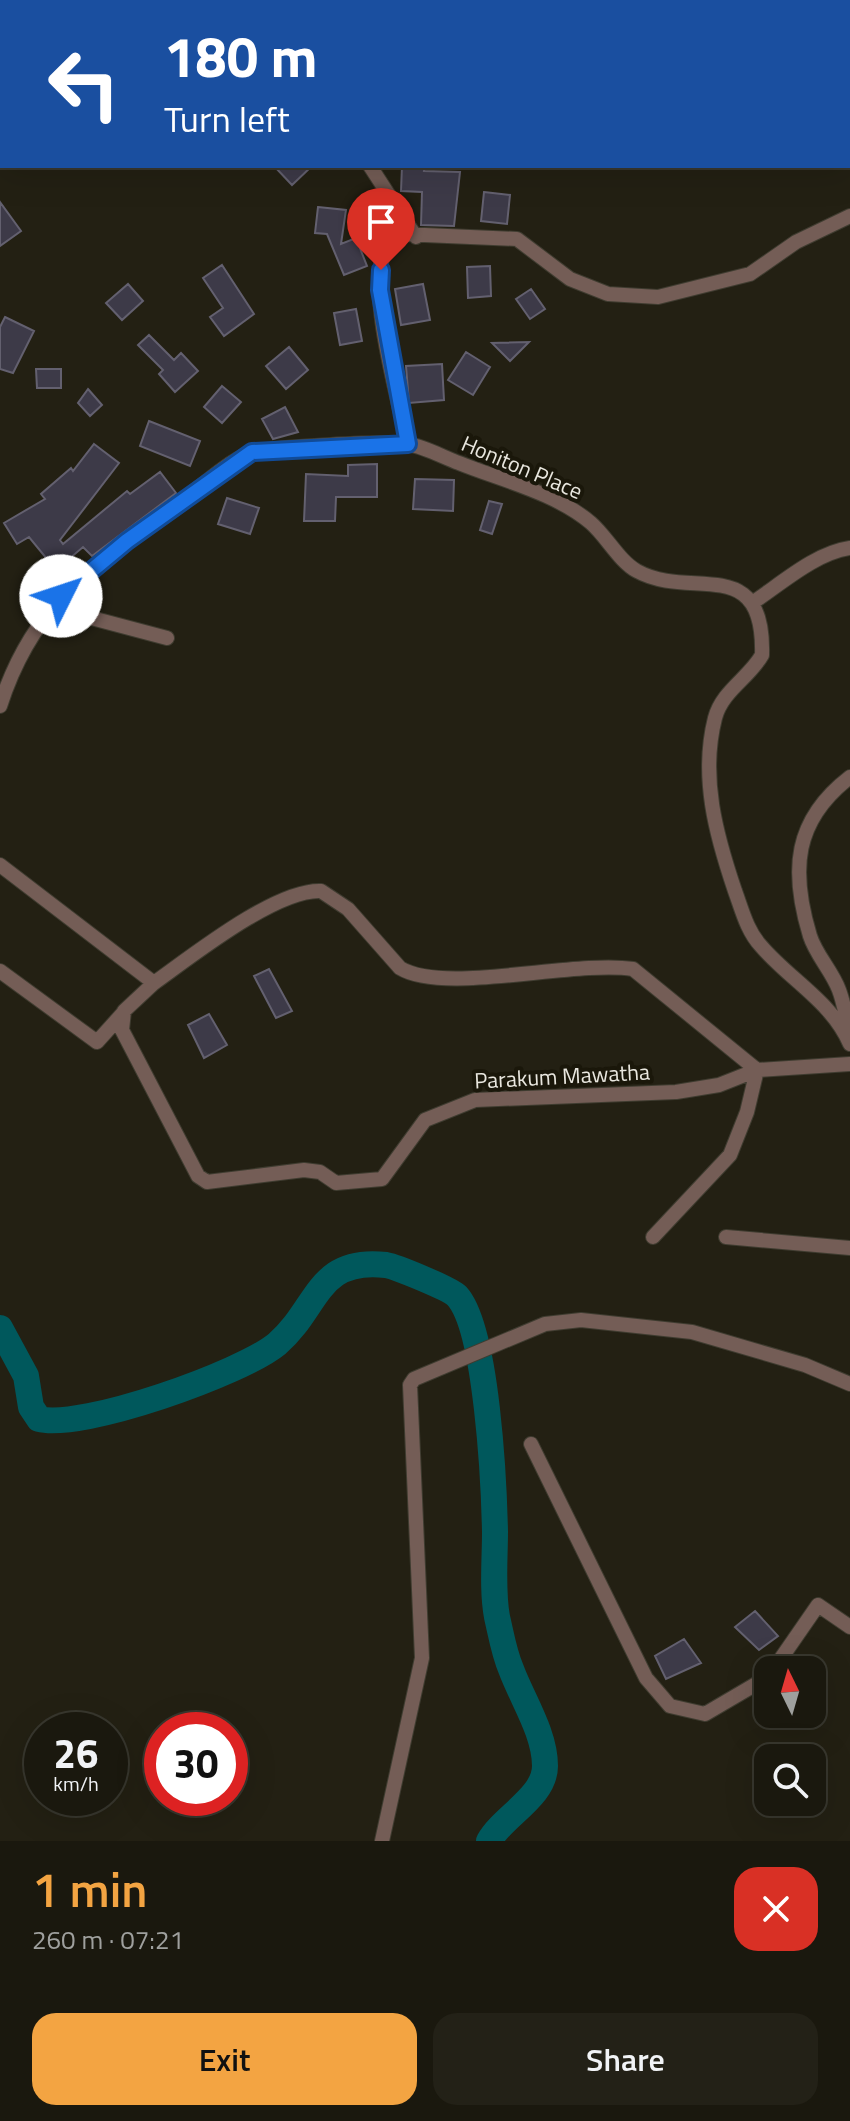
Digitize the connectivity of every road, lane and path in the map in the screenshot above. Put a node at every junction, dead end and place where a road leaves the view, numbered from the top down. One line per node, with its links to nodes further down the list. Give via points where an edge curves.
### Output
1 (371, 168): 3 (street)
2 (850, 216): 3 (street, via 796,242 750,274 658,297 608,294 570,279 517,239)
3 (416, 237): 4 (street, via 402,234 389,239 383,249 380,290)
4 (408, 444): 6 (street, Honiton Place, via 571,509 634,570 670,581 714,582); 7 (street, Honiton Place, via 252,452 127,541)
5 (850, 548): 6 (street, via 815,562)
6 (752, 603): 16 (street, via 762,655 715,716 711,812 757,942 833,1015)
7 (50, 607): 8 (street); 9 (street, Honiton Place, via 11,672)
8 (167, 638)
9 (0, 706)
10 (850, 777): 15 (street, via 810,817 798,861 810,937 839,990)
11 (0, 865): 13 (street)
12 (0, 971): 14 (street, via 97,1042)
13 (154, 983): 14 (street); 18 (street, via 252,917 289,898 321,891 348,909 410,975 454,979 633,969)
14 (124, 1011): 18 (street, Parakum Mawatha, via 122,1030 198,1176 207,1182 304,1170 320,1172 336,1183 382,1179 425,1120 475,1100 676,1092 719,1085)
15 (850, 1032)
16 (850, 1044)
17 (850, 1064): 18 (street)
18 (757, 1070): 19 (street, via 730,1155)
19 (653, 1237)
20 (726, 1237): 21 (street)
21 (850, 1248)
22 (850, 1384): 27 (street, via 692,1332 581,1320 545,1324 414,1379 410,1385 422,1658)
23 (531, 1444): 26 (street, via 646,1678 670,1706 705,1714)
24 (850, 1627): 25 (street, via 818,1605)
25 (783, 1656)
26 (754, 1685)
27 (382, 1841)

